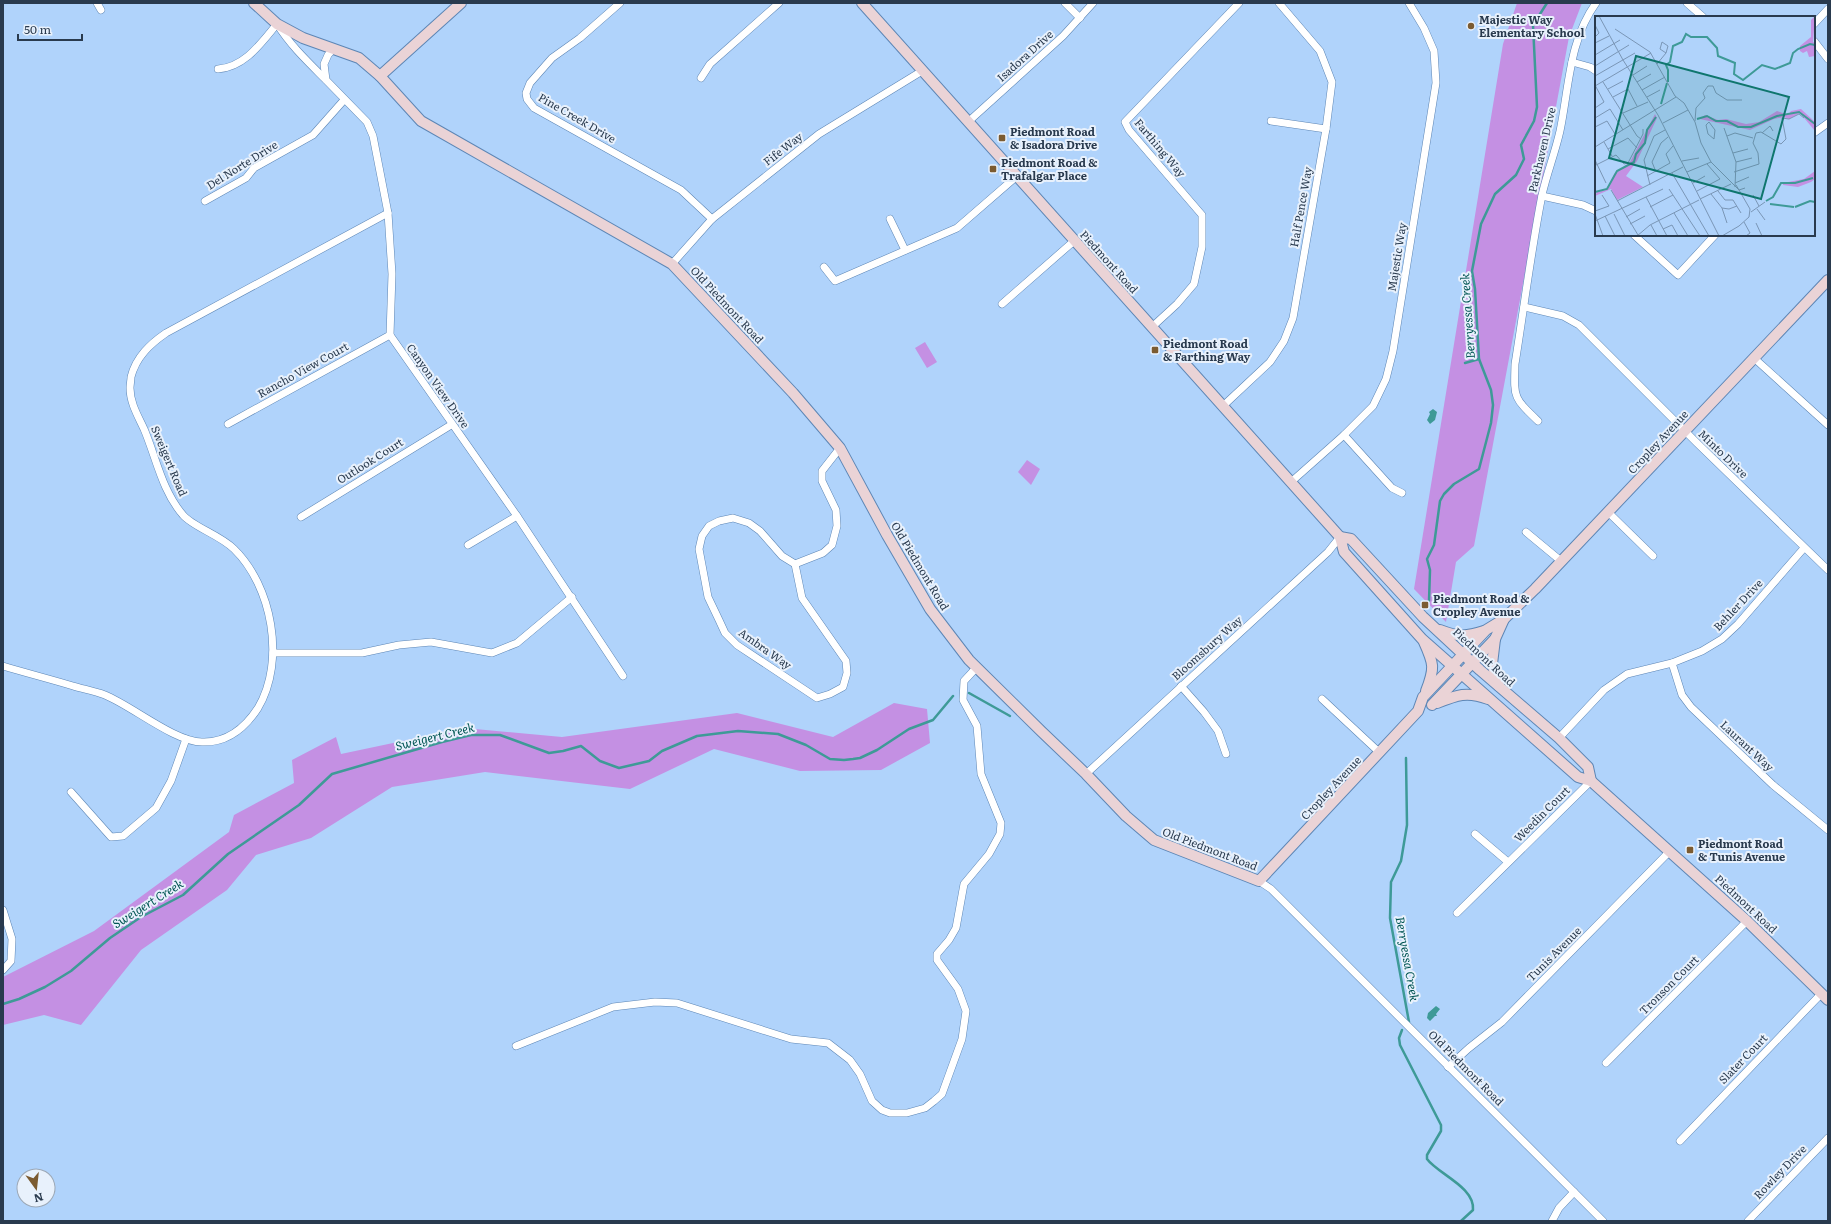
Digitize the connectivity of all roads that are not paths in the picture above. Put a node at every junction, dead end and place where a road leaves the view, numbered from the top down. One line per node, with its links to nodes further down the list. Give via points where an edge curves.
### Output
1 (97, 3): 15 (street)
2 (254, 3): 19 (street, Old Piedmont Road)
3 (461, 3): 27 (street)
4 (620, 3): 41 (street, Pine Creek Drive, via 580,38 552,58 530,83 526,93 527,99 534,108 681,190)
5 (779, 3): 28 (street, via 710,64)
6 (862, 3): 26 (street, Piedmont Road)
7 (1065, 3): 17 (street)
8 (1093, 3): 17 (street, Isadora Drive)
9 (1239, 3): 52 (street, Farthing Way, via 1125,122 1129,130 1202,215 1202,247 1194,284)
10 (1279, 3): 34 (street, Half Pence Way, via 1320,51 1332,82)
11 (1409, 3): 61 (street, Majestic Way, via 1434,51 1436,83 1393,352 1386,379 1373,406)
12 (1596, 3): 23 (street, Parkhaven Drive, via 1579,37)
13 (1687, 3): 16 (street)
14 (1828, 9): 18 (street)
15 (101, 10)
16 (1701, 16)
17 (1080, 18): 32 (street, Isadora Drive)
18 (1815, 23)
19 (277, 24): 21 (street, Old Piedmont Road, via 303,38); 24 (street, via 251,55 228,68); 29 (street, via 285,37)
20 (1815, 42): 22 (street)
21 (333, 49): 27 (street, Old Piedmont Road, via 359,58); 29 (street, via 324,64)
22 (1828, 59)
23 (1572, 62): 25 (street); 37 (street, Parkhaven Drive, via 1560,131)
24 (218, 69)
25 (1595, 70)
26 (922, 71): 32 (street, Piedmont Road); 41 (street, Fife Way, via 820,134)
27 (380, 76): 47 (street, Old Piedmont Road, via 421,121)
28 (701, 78)
29 (326, 80): 30 (street)
30 (344, 100): 38 (street, Del Norte Drive, via 313,135 254,168 246,178); 40 (street, via 367,122)
31 (1271, 121): 34 (street)
32 (968, 122): 36 (street, Piedmont Road)
33 (1828, 123): 35 (street)
34 (1326, 129): 55 (street, Half Pence Way, via 1293,318 1284,341 1270,362)
35 (1815, 132)
36 (1017, 176): 45 (street, Piedmont Road); 46 (street, via 957,228)
37 (1542, 196): 39 (street); 51 (street, Parkhaven Drive)
38 (205, 201)
39 (1595, 211)
40 (388, 214): 53 (street, via 392,274); 82 (street, Sweigert Road, via 166,333 143,352 132,376 130,389 136,414 172,500 184,517 234,549 257,578 271,628)
41 (712, 218): 47 (street, Fife Way)
42 (890, 219): 46 (street)
43 (1635, 236): 44 (street, via 1678,275)
44 (1714, 236)
45 (1074, 241): 50 (street); 52 (street, Piedmont Road)
46 (906, 250): 48 (street, via 835,281)
47 (672, 264): 62 (street, Old Piedmont Road, via 793,393)
48 (824, 267)
49 (1828, 281): 54 (street, Cropley Avenue)
50 (1002, 304)
51 (1524, 307): 56 (street, Parkhaven Drive, via 1514,387 1516,397); 60 (street, Minto Drive, via 1563,316 1580,324)
52 (1152, 327): 55 (street, Piedmont Road)
53 (390, 335): 57 (street, Rancho View Court); 58 (street, Canyon View Drive)
54 (1754, 358): 59 (street); 60 (street, Cropley Avenue)
55 (1223, 406): 63 (street, Piedmont Road)
56 (1538, 421)
57 (228, 424)
58 (451, 425): 66 (street, Canyon View Drive); 67 (street, Outlook Court)
59 (1828, 425)
60 (1684, 431): 65 (street, Cropley Avenue); 71 (street, Minto Drive)
61 (1344, 435): 63 (street, Majestic Way); 64 (street, via 1392,488)
62 (840, 448): 74 (street, via 822,471 822,481 836,510 837,526 832,545 823,553); 88 (street, Old Piedmont Road, via 930,609)
63 (1291, 482): 69 (street, Piedmont Road)
64 (1402, 493)
65 (1608, 512): 72 (street); 73 (street, Cropley Avenue)
66 (516, 516): 70 (street); 76 (street, Canyon View Drive)
67 (301, 517)
68 (1526, 532): 73 (street)
69 (1340, 537): 78 (street, Piedmont Road, via 1351,539); 80 (street, Piedmont Road, via 1344,552); 91 (street, Bloomsbury Way, via 1328,552)
70 (468, 545)
71 (1804, 548): 75 (street, Minto Drive); 85 (street, Behler Drive, via 1722,639 1702,651)
72 (1653, 556)
73 (1561, 561): 77 (street, Cropley Avenue)
74 (795, 564): 74 (street, Ambra Way, via 802,598 846,661 847,673 843,687 817,698 736,645 725,633 708,597 698,548 702,536 710,526 733,518 749,523 760,531 782,556)
75 (1828, 570)
76 (572, 597): 82 (street, via 517,643 492,653 431,642 362,652); 90 (street, Canyon View Drive)
77 (1504, 619): 79 (street, Cropley Avenue); 81 (street, Cropley Avenue)
78 (1435, 628): 79 (street, via 1462,636); 83 (street, Piedmont Road)
79 (1486, 630): 83 (street, Cropley Avenue)
80 (1422, 639): 87 (street, Piedmont Road); 93 (street, via 1432,658 1433,674)
81 (1495, 639): 84 (street, Cropley Avenue); 92 (street, via 1492,664)
82 (273, 653): 99 (street, Sweigert Road, via 268,684 260,703 242,728 216,742)
83 (1463, 654): 84 (street, Piedmont Road); 87 (street, Cropley Avenue)
84 (1472, 663): 89 (street, Cropley Avenue); 92 (street, Piedmont Road)
85 (1672, 663): 98 (street, Behler Drive, via 1627,674 1604,690); 105 (street, Laurant Way, via 1682,695 1691,708 1773,785)
86 (3, 666): 99 (street, Sweigert Road, via 105,695)
87 (1453, 666): 89 (street, Piedmont Road); 93 (street, Cropley Avenue)
88 (977, 667): 102 (street, Old Piedmont Road); 115 (street, via 964,681 963,700 977,726 981,774 1001,823 1000,834 989,854 964,884 956,928 937,954 937,960 958,989 966,1011 962,1039 942,1094 934,1101 925,1108 907,1113 890,1113 882,1110 872,1101 860,1074 850,1060 828,1043 791,1039 677,1003 654,1002 613,1007)
89 (1462, 674): 95 (street, Piedmont Road); 96 (street, Cropley Avenue)
90 (623, 676)
91 (1181, 686): 101 (street, via 1218,731); 102 (street, Bloomsbury Way)
92 (1500, 688): 98 (street, Piedmont Road)
93 (1423, 697): 97 (street, Cropley Avenue)
94 (1322, 699): 100 (street)
95 (1493, 701): 96 (street, via 1482,696 1466,694); 103 (street, Piedmont Road, via 1578,777)
96 (1432, 705): 97 (street, Cropley Avenue)
97 (1418, 711): 100 (street, Cropley Avenue)
98 (1559, 738): 103 (street, Piedmont Road, via 1588,767)
99 (186, 739): 104 (street, via 171,781 156,808 123,836 111,836)
100 (1380, 753): 109 (street, Cropley Avenue)
101 (1226, 754)
102 (1086, 774): 109 (street, Old Piedmont Road, via 1126,816 1154,840)
103 (1591, 781): 107 (street, Piedmont Road); 108 (street, Weedin Court)
104 (71, 792)
105 (1828, 830)
106 (1475, 834): 108 (street)
107 (1670, 851): 112 (street, Piedmont Road); 117 (street, Tunis Avenue, via 1502,1022)
108 (1508, 862): 111 (street, Weedin Court)
109 (1259, 880): 117 (street, Old Piedmont Road, via 1271,889)
110 (3, 910): 113 (street, via 12,939 11,960)
111 (1457, 913)
112 (1748, 921): 114 (street, Piedmont Road); 116 (street, Tronson Court)
113 (3, 970)
114 (1825, 997): 119 (street, Slater Court)
115 (516, 1046)
116 (1606, 1063)
117 (1448, 1067): 120 (street, Old Piedmont Road)
118 (1828, 1138): 123 (street, Rowley Drive)
119 (1680, 1141)
120 (1574, 1192): 121 (street, via 1559,1208); 122 (street, Old Piedmont Road)
121 (1552, 1221)
122 (1603, 1221)
123 (1748, 1221)

